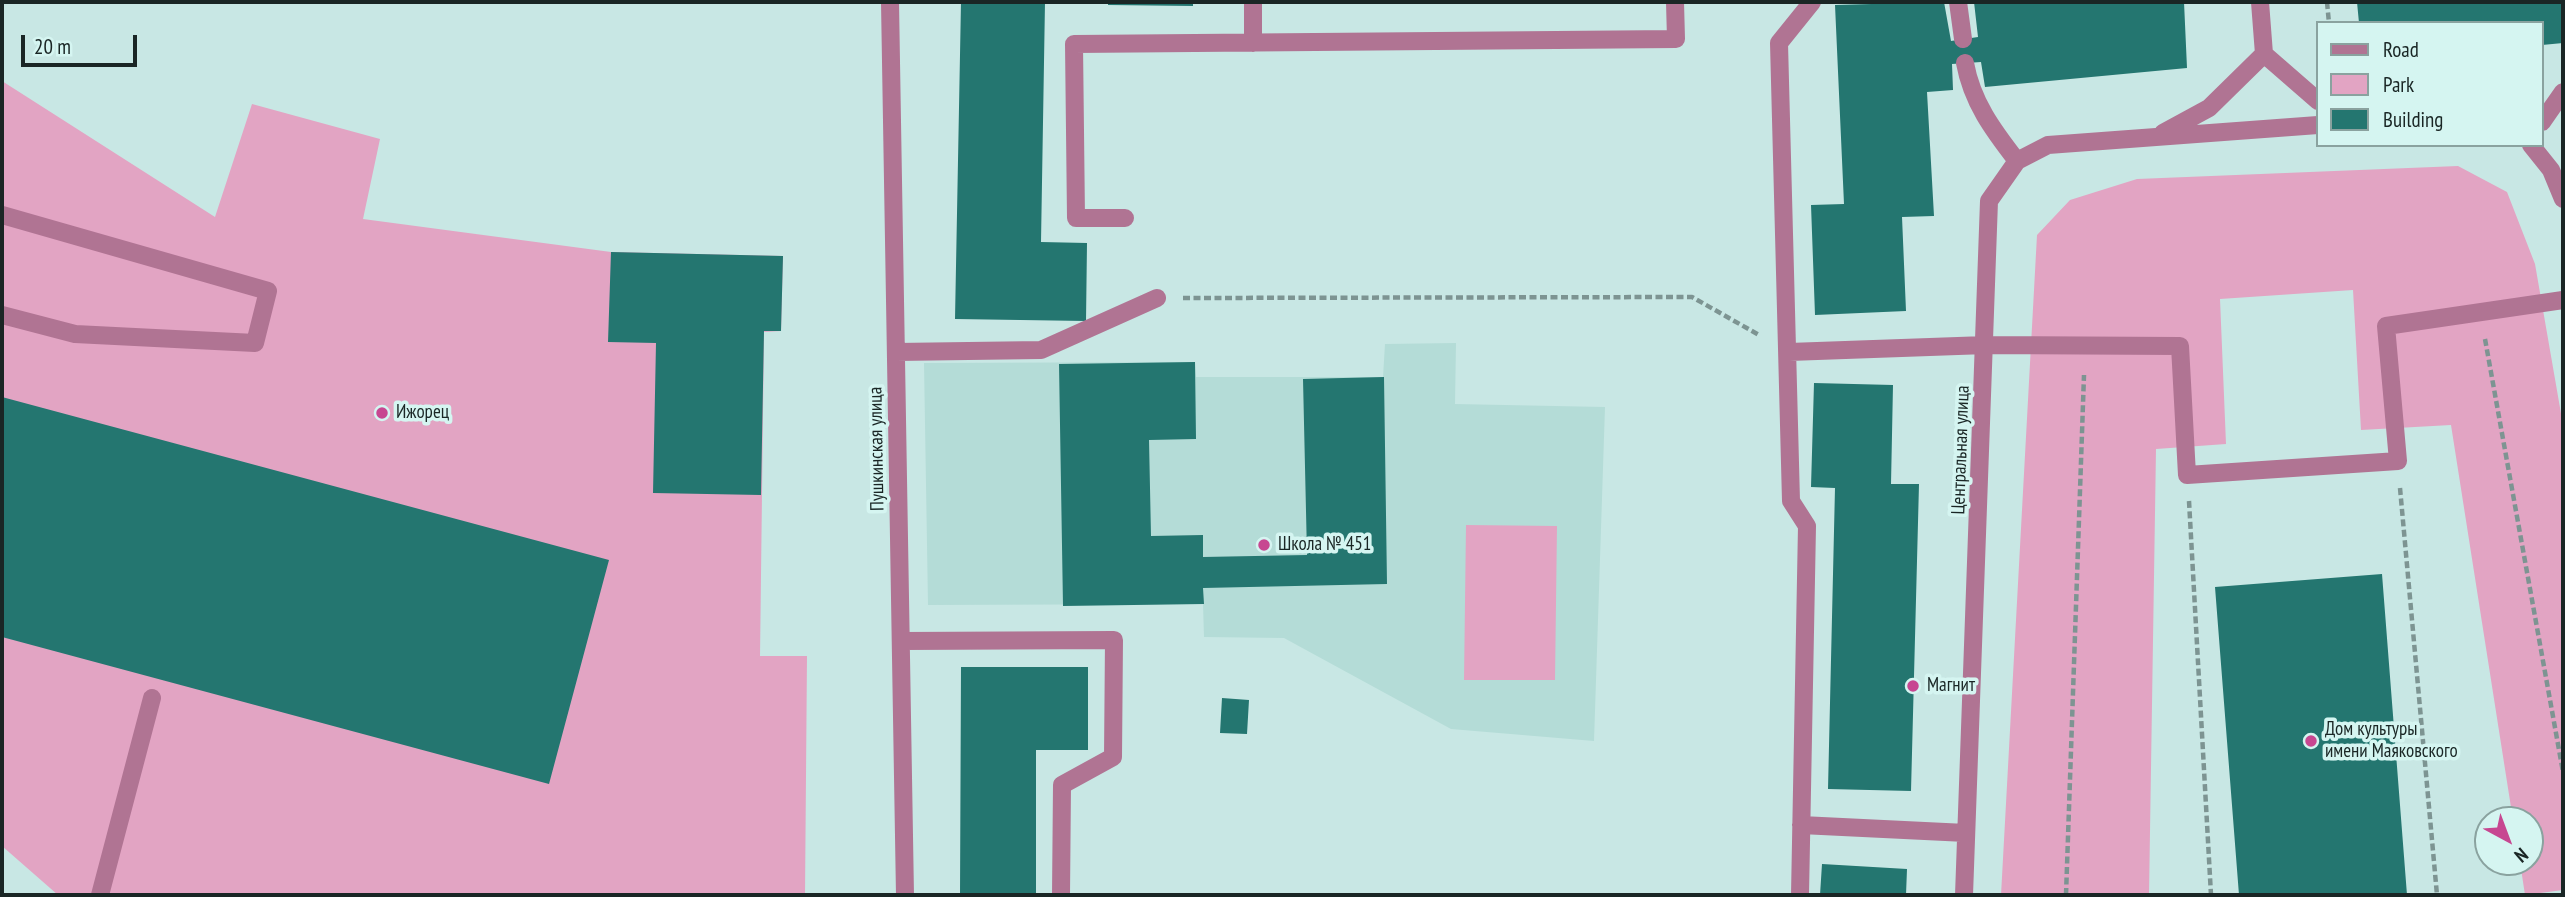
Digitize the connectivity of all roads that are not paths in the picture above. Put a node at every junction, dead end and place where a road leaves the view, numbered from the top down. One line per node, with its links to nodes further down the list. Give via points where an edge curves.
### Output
1 (890, 2): 25 (street, Пушкинская улица)
2 (1253, 2): 8 (street)
3 (1675, 2): 8 (street, via 1676,39)
4 (1812, 2): 26 (street, via 1779,43)
5 (1958, 2): 7 (street)
6 (2260, 2): 9 (street)
7 (1964, 39)
8 (1253, 43): 20 (street, via 1074,44 1076,218)
9 (2264, 54): 12 (street); 15 (street, Центральная улица, via 2209,108)
10 (1965, 63): 17 (street, via 1970,89)
11 (2563, 92): 13 (street)
12 (2316, 99)
13 (2544, 119)
14 (2316, 125): 15 (street, Центральная улица)
15 (2159, 135): 17 (street, Центральная улица, via 2048,145)
16 (2533, 147): 18 (street, via 2551,170)
17 (2017, 161): 24 (street, Центральная улица, via 1989,201)
18 (2563, 199)
19 (2, 215): 23 (street, via 268,291 255,342 75,334)
20 (1125, 218)
21 (1157, 298): 25 (street, via 1041,350)
22 (2563, 300): 24 (street, via 2386,326 2398,461 2187,475 2180,346)
23 (2, 315)
24 (1986, 345): 26 (street); 30 (street, Центральная улица)
25 (896, 352): 27 (street, Пушкинская улица)
26 (1789, 352): 29 (street, via 1791,500 1807,526)
27 (902, 641): 32 (street, Пушкинская улица); 33 (street, via 1114,640 1112,757 1062,785)
28 (152, 698): 31 (street)
29 (1801, 825): 30 (street); 34 (street)
30 (1966, 832): 35 (street, Центральная улица)
31 (100, 895)
32 (905, 895)
33 (1061, 895)
34 (1800, 895)
35 (1964, 895)

